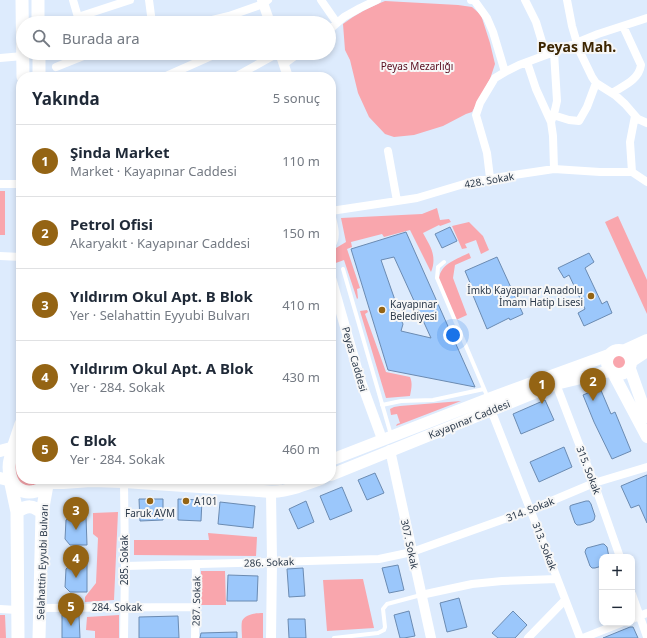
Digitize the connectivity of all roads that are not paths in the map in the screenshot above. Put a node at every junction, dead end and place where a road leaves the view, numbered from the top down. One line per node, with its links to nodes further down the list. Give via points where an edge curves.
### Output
1 (22, 0): 13 (main road)
2 (39, 0): 14 (main road)
3 (73, 0): 15 (street)
4 (130, 0): 16 (street)
5 (149, 0): 17 (street)
6 (321, 0): 20 (street)
7 (376, 0): 22 (street)
8 (471, 0): 9 (street)
9 (474, 0): 43 (street, via 487,18)
10 (525, 0): 25 (street)
11 (567, 0): 24 (street)
12 (265, 1): 18 (street); 19 (street)
13 (22, 16)
14 (38, 16)
15 (78, 16)
16 (89, 16)
17 (151, 16)
18 (229, 16)
19 (268, 16)
20 (332, 16)
21 (647, 18): 23 (street)
22 (337, 23)
23 (623, 26): 24 (street); 45 (street, via 641,65 637,76)
24 (576, 43): 25 (street); 44 (street)
25 (550, 54): 35 (street); 47 (street, via 557,101)
26 (16, 57): 27 (street)
27 (0, 58)
28 (23, 60): 38 (main road)
29 (39, 60): 39 (main road)
30 (73, 60): 37 (street)
31 (202, 60): 40 (street)
32 (266, 60): 41 (street)
33 (282, 60): 36 (street)
34 (289, 60): 36 (street)
35 (527, 62): 43 (street); 47 (street, via 536,90)
36 (284, 64): 42 (street)
37 (56, 67)
38 (23, 72)
39 (39, 72)
40 (175, 72)
41 (244, 72)
42 (286, 72)
43 (505, 72): 52 (street, via 495,78 476,115 487,153)
44 (596, 83): 45 (street); 47 (street, via 579,121)
45 (612, 93): 46 (street)
46 (635, 116): 48 (street); 51 (street, via 630,142)
47 (552, 119): 50 (street)
48 (647, 123)
49 (388, 151): 56 (street)
50 (554, 169): 51 (street, 428. Sokak); 52 (street, 428. Sokak)
51 (632, 172): 53 (street)
52 (490, 178): 56 (street, 428. Sokak, via 418,198)
53 (647, 182)
54 (0, 184): 55 (street)
55 (16, 184)
56 (397, 201): 57 (street, 428. Sokak)
57 (336, 210)
58 (0, 256): 59 (street)
59 (16, 257)
60 (444, 262): 70 (lane, via 438,267 437,278)
61 (343, 268): 71 (lane)
62 (336, 295): 75 (street, Peyas Caddesi, via 360,379)
63 (647, 340): 64 (main road)
64 (623, 351): 66 (main road, via 615,351); 67 (main road, via 629,354)
65 (647, 351): 67 (main road)
66 (609, 355): 68 (main road, via 607,363); 70 (main road, Kayapınar Caddesi)
67 (631, 365): 68 (main road, via 628,372 621,375); 72 (main road)
68 (612, 372): 69 (main road, Kayapınar Caddesi); 74 (main road)
69 (556, 384): 70 (main road, Kayapınar Caddesi); 82 (street, 315. Sokak)
70 (488, 399): 71 (lane, via 401,401); 75 (main road, Kayapınar Caddesi); 77 (main road, Kayapınar Caddesi); 89 (street, 313. Sokak)
71 (382, 405): 75 (lane)
72 (647, 417)
73 (16, 437): 76 (main road)
74 (647, 437)
75 (386, 438): 78 (main road, Kayapınar Caddesi)
76 (12, 447): 81 (main road, via 4,463)
77 (390, 450): 80 (main road, Kayapınar Caddesi); 92 (street, 307. Sokak)
78 (336, 458)
79 (647, 467): 82 (street, 314. Sokak)
80 (336, 473)
81 (6, 481): 83 (main road, via 25,492 40,490); 90 (main road)
82 (594, 483): 89 (street, 314. Sokak); 93 (street, 315. Sokak)
83 (48, 484)
84 (49, 484): 91 (main road, Selahattin Eyyubi Bulvarı)
85 (124, 484): 96 (street, 285. Sokak)
86 (153, 484): 88 (main road)
87 (308, 484): 88 (main road)
88 (271, 492): 94 (street)
89 (530, 510): 92 (street, 314. Sokak); 97 (street, 313. Sokak)
90 (17, 512): 91 (main road, via 29,506); 105 (main road)
91 (42, 513): 102 (main road, Selahattin Eyyubi Bulvarı)
92 (412, 552): 94 (street, 286. Sokak, via 379,559); 98 (street, 307. Sokak)
93 (619, 554)
94 (272, 562): 95 (street, 286. Sokak); 112 (street)
95 (196, 564): 96 (street, 286. Sokak); 101 (street, 287. Sokak)
96 (125, 566): 103 (street, 285. Sokak)
97 (557, 579): 98 (street, via 472,584); 99 (street, 313. Sokak)
98 (421, 595): 113 (lane, via 387,604 383,609 385,627 378,633); 114 (street, 307. Sokak)
99 (565, 600): 115 (street); 116 (street, 313. Sokak)
100 (635, 603): 106 (street)
101 (196, 607): 103 (street, 284. Sokak); 111 (street, 287. Sokak)
102 (39, 608): 103 (street, 284. Sokak); 109 (main road, Selahattin Eyyubi Bulvarı)
103 (124, 608): 110 (street, 285. Sokak)
104 (0, 609): 105 (street)
105 (17, 610): 108 (main road)
106 (639, 616): 118 (street)
107 (613, 626): 117 (street)
108 (18, 638)
109 (39, 638)
110 (124, 638)
111 (195, 638)
112 (271, 638)
113 (334, 638)
114 (431, 638)
115 (528, 638)
116 (580, 638)
117 (583, 638)
118 (647, 638)

